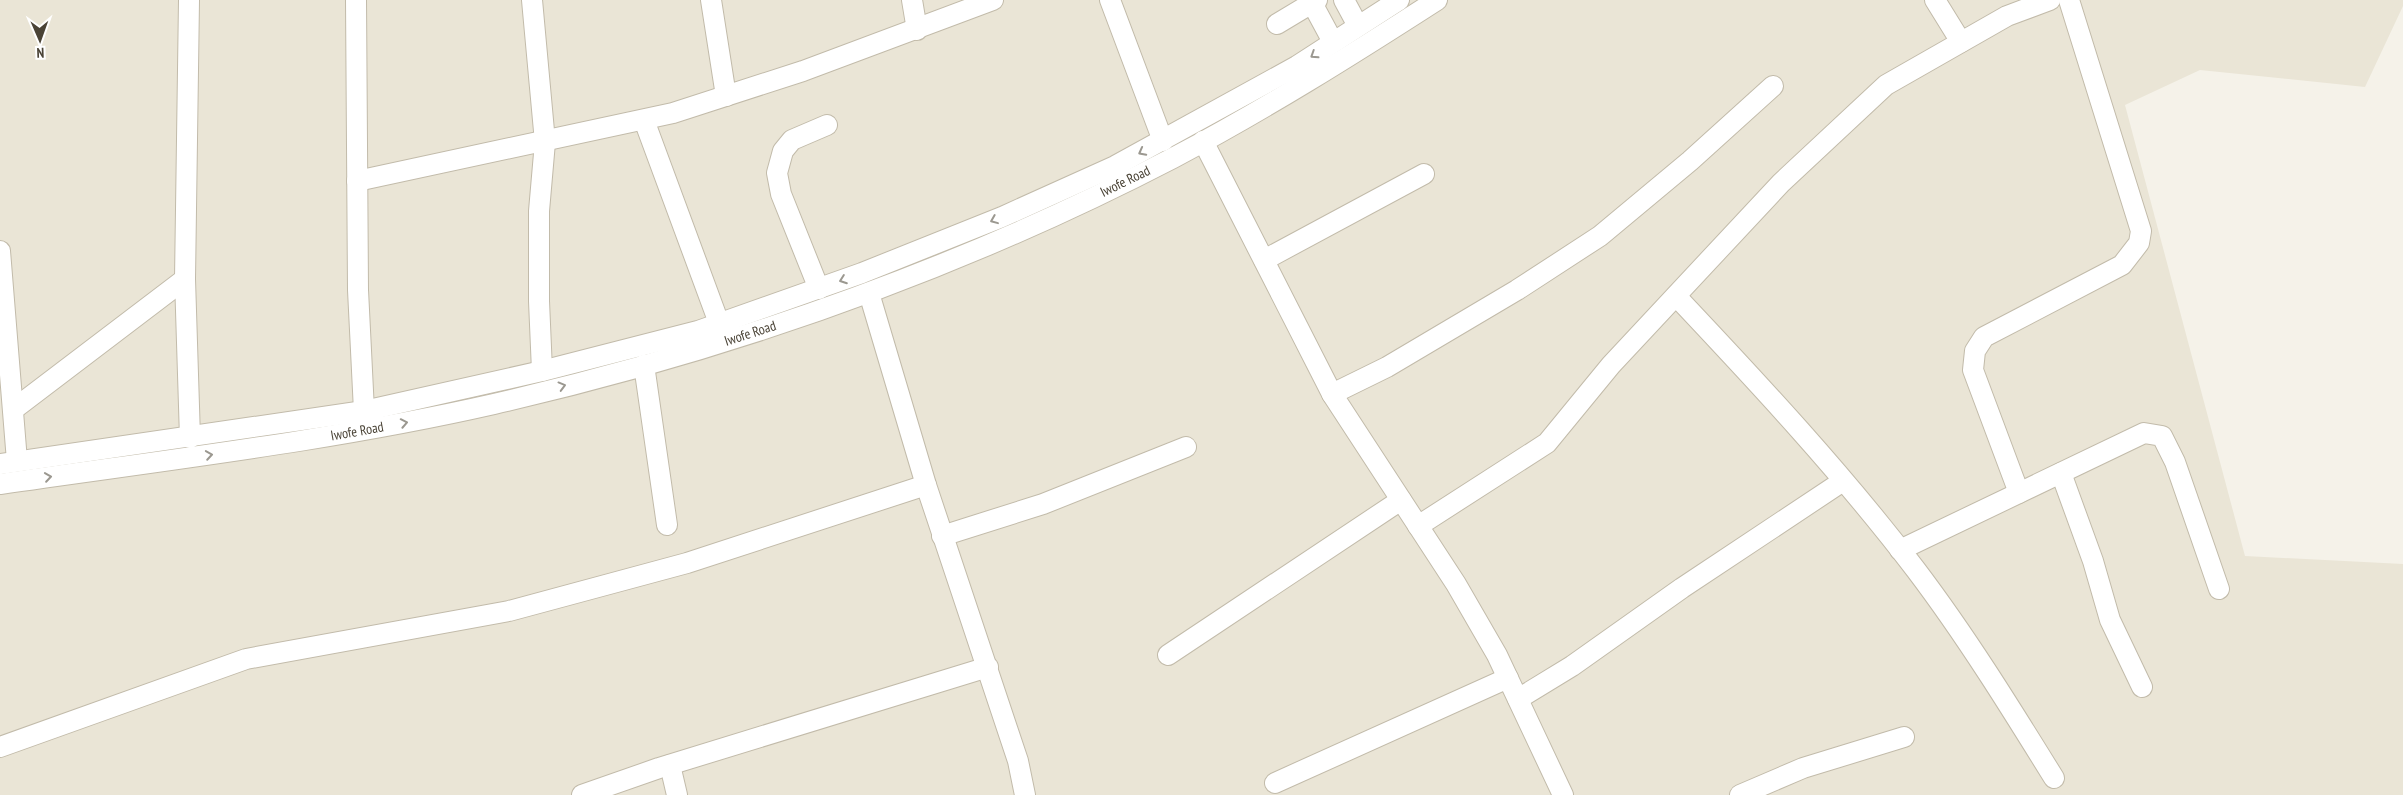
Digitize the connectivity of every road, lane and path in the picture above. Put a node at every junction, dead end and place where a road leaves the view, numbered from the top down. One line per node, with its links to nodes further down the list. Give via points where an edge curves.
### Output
1 (189, 0): 31 (street)
2 (356, 0): 28 (street)
3 (532, 0): 26 (street)
4 (711, 0): 21 (street)
5 (912, 0): 17 (street)
6 (993, 0): 17 (street)
7 (1110, 0): 24 (street)
8 (1344, 0): 16 (street)
9 (1399, 0): 16 (street, Iwofe Road)
10 (1437, 0): 25 (street, Iwofe Road, via 1306,84)
11 (1935, 0): 19 (street)
12 (2069, 0): 50 (street, via 2140,231 2140,243 2122,265 1984,337 1976,351 1973,370)
13 (2044, 1): 19 (street, via 2006,16)
14 (1314, 2): 15 (street); 18 (street)
15 (1277, 24)
16 (1358, 26): 18 (street, Iwofe Road)
17 (917, 30): 21 (street)
18 (1333, 42): 24 (street, Iwofe Road, one-way to 24, via 1297,66)
19 (1962, 42): 34 (street, via 1886,84 1781,183)
20 (1773, 86): 39 (street, via 1600,236 1517,290 1387,367)
21 (726, 96): 22 (street)
22 (644, 120): 26 (street); 35 (street)
23 (827, 125): 32 (street, via 792,140 783,151 777,173 780,194)
24 (1163, 141): 32 (street, Iwofe Road, one-way to 32, via 1002,217)
25 (1203, 141): 30 (street); 33 (street, Iwofe Road, via 1124,183 1010,235)
26 (545, 142): 28 (street); 37 (street, via 540,211)
27 (1424, 174): 30 (street)
28 (357, 181): 42 (street)
29 (0, 251): 41 (street)
30 (1264, 260): 39 (street)
31 (185, 279): 41 (street); 43 (street)
32 (819, 289): 35 (street, Iwofe Road)
33 (869, 293): 36 (street, Iwofe Road); 49 (street)
34 (1676, 296): 47 (street, via 1774,400); 53 (street, via 1611,365 1548,443)
35 (719, 323): 37 (street, Iwofe Road)
36 (644, 365): 40 (street, Iwofe Road, one-way to 36); 52 (street)
37 (542, 371): 38 (street, Iwofe Road)
38 (488, 383): 40 (street); 42 (street, Iwofe Road)
39 (1332, 394): 51 (street)
40 (495, 404): 48 (street, Iwofe Road, one-way to 40, via 179,460 364,430)
41 (14, 409): 45 (street)
42 (364, 411): 43 (street, Iwofe Road)
43 (190, 438): 45 (street, Iwofe Road)
44 (1186, 447): 54 (street, via 1043,504)
45 (8, 463)
46 (2061, 472): 50 (street); 56 (street, via 2144,433 2162,436); 60 (street, via 2110,620)
47 (1843, 481): 55 (street); 61 (street, via 1690,582 1572,666)
48 (0, 484)
49 (926, 485): 54 (street); 63 (street, via 687,562 509,611 246,659)
50 (2019, 493): 55 (street)
51 (1401, 500): 53 (street); 57 (street)
52 (668, 525)
53 (1418, 526): 59 (street, via 1456,584)
54 (942, 536): 58 (street)
55 (1900, 550): 65 (street, via 1995,683)
56 (2219, 589)
57 (1168, 655)
58 (988, 667): 64 (street); 69 (street, via 1018,761)
59 (1508, 678): 61 (street); 66 (street)
60 (2142, 686)
61 (1518, 699): 70 (street)
62 (1904, 738): 71 (street, via 1803,768)
63 (0, 747)
64 (670, 765): 67 (street); 68 (street)
65 (2054, 778)
66 (1276, 783)
67 (582, 795)
68 (677, 795)
69 (1025, 795)
70 (1563, 795)
71 (1740, 795)

